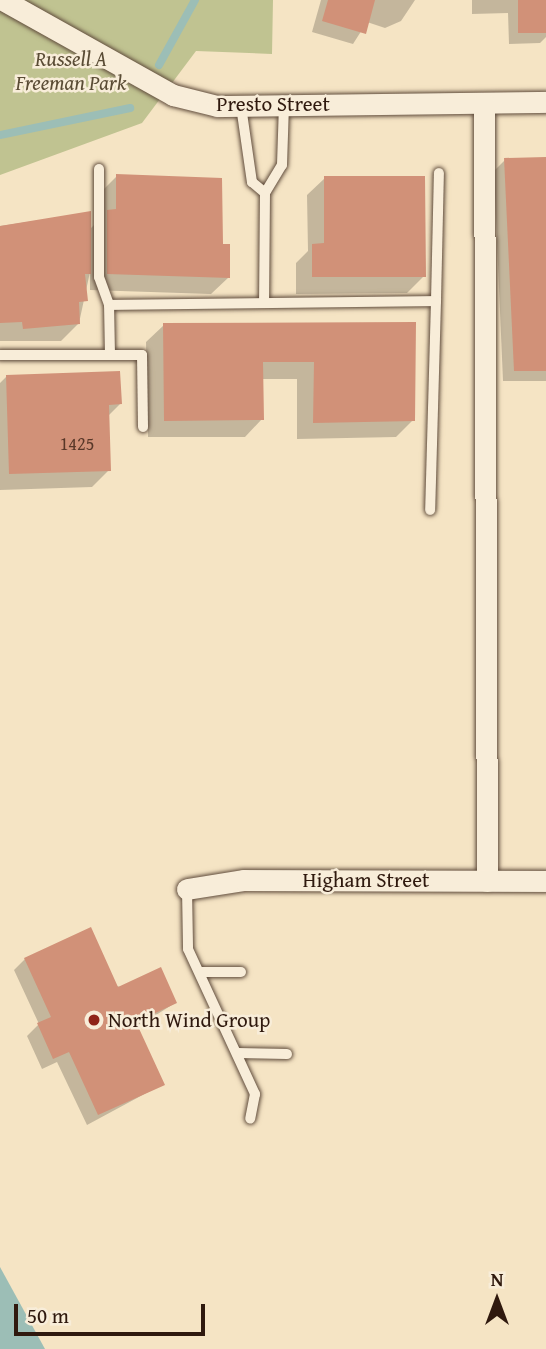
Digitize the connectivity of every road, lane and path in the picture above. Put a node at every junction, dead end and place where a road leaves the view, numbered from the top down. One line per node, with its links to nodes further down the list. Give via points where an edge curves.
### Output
1 (3, 0): 5 (street, Presto Street, via 173,95)
2 (546, 102): 3 (street, Presto Street)
3 (484, 103): 4 (street, Presto Street); 16 (street)
4 (284, 105): 5 (street, Presto Street); 8 (lane, via 282,165)
5 (241, 106): 8 (lane, via 252,181)
6 (99, 169): 11 (lane, via 99,277)
7 (439, 173): 10 (lane)
8 (265, 193): 9 (lane)
9 (264, 300): 10 (lane); 11 (lane)
10 (436, 301): 15 (lane)
11 (109, 306): 13 (lane)
12 (0, 355): 13 (lane)
13 (110, 355): 14 (lane, via 142,355)
14 (142, 427)
15 (430, 510)
16 (487, 881): 17 (street, Higham Street); 18 (street, Higham Street, via 244,880)
17 (546, 881)
18 (187, 889): 19 (lane, via 188,949)
19 (200, 972): 20 (lane); 21 (lane)
20 (241, 972)
21 (238, 1053): 22 (lane); 23 (lane, via 255,1094)
22 (287, 1054)
23 (250, 1119)

